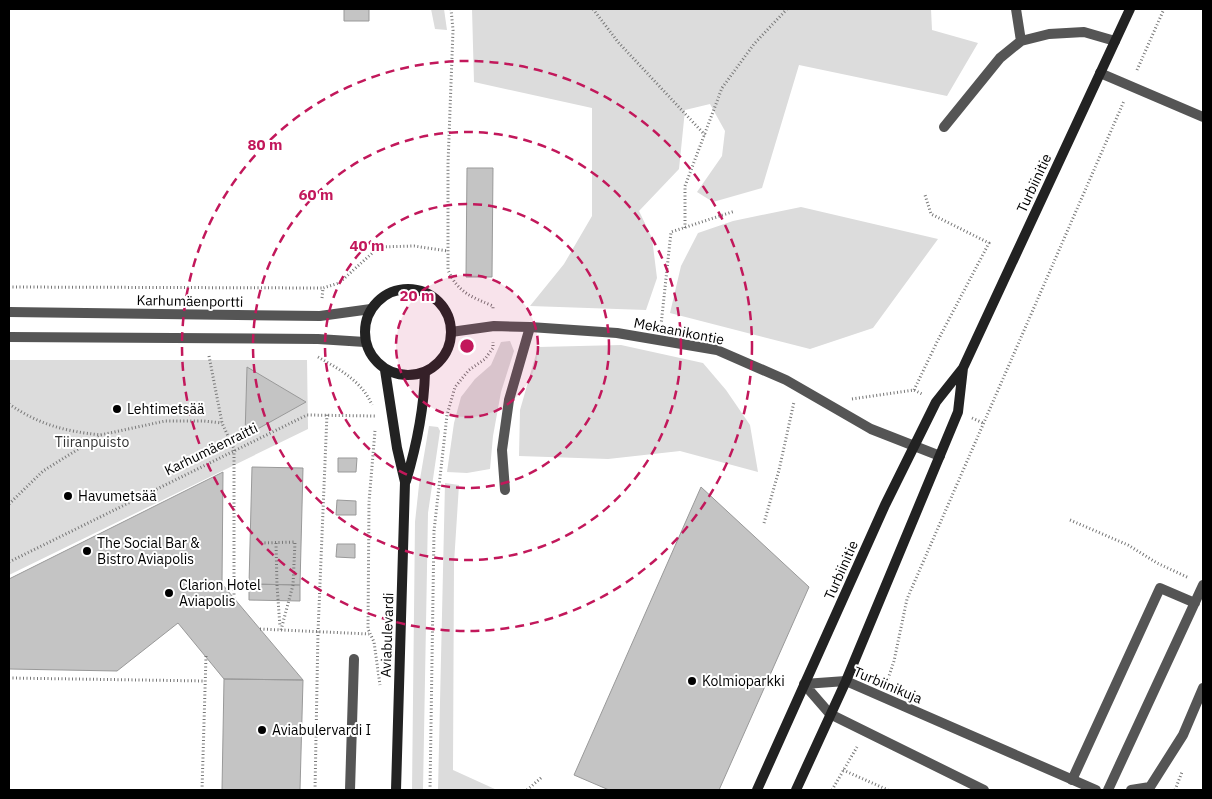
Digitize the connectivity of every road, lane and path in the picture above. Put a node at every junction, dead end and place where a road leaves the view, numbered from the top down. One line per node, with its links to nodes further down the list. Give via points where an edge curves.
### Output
1 (451, 9): 21 (path, via 448,270 453,282 466,294 493,306)
2 (593, 9): 13 (path, via 618,42)
3 (787, 9): 13 (path, via 754,44 722,88)
4 (1016, 9): 7 (street)
5 (1130, 9): 8 (street, Turbiinitie)
6 (1164, 9): 10 (path)
7 (1021, 41): 8 (street, via 1049,34 1084,32); 12 (street, via 1000,58)
8 (1115, 41): 9 (street, Turbiinitie)
9 (1100, 72): 10 (street); 28 (street, Turbiinitie)
10 (1130, 86): 11 (street); 63 (path, via 907,598 894,661)
11 (1203, 117)
12 (944, 127)
13 (705, 134): 16 (path, via 685,186)
14 (925, 195): 32 (path, via 931,214 989,243 914,390)
15 (736, 211): 16 (path)
16 (685, 228): 25 (path, via 671,232)
17 (9, 287): 18 (path)
18 (322, 288)
19 (371, 309): 20 (street, Karhumäenportti, via 320,316); 23 (street, via 382,297 397,290 413,289 438,301 450,320); 26 (street, via 366,320)
20 (9, 312)
21 (494, 326): 22 (street, Mekaanikontie); 23 (street, Mekaanikontie); 74 (path, via 493,348 485,360 469,370 455,387 447,415 434,532)
22 (530, 327): 25 (street, Mekaanikontie, via 617,333); 41 (street, via 509,400 502,450)
23 (451, 332): 30 (street, via 441,360)
24 (9, 337): 26 (street)
25 (659, 340): 31 (street, Mekaanikontie, via 717,350)
26 (365, 342): 29 (street, via 372,358)
27 (209, 356): 35 (path)
28 (963, 368): 37 (street, Turbiinitie, via 936,402); 39 (street, Turbiinitie, via 958,412)
29 (385, 370): 30 (street, via 412,376); 40 (street, Aviabulevardi)
30 (425, 372): 40 (street, Aviabulevardi, via 418,442)
31 (800, 388): 32 (street, Mekaanikontie); 44 (path, via 793,404)
32 (825, 402): 37 (street, Mekaanikontie, via 871,429)
33 (9, 404): 36 (path, via 47,425)
34 (327, 414): 38 (path, Karhumäenraitti, via 307,415); 53 (path); 54 (path, Karhumäenraitti, via 376,416 370,502)
35 (222, 423): 36 (path, via 164,421); 38 (path)
36 (101, 435): 42 (path, via 43,471)
37 (914, 447): 39 (street, Mekaanikontie); 60 (street, Turbiinitie)
38 (234, 450): 47 (path, Karhumäenraitti); 49 (path)
39 (940, 456): 59 (street, Turbiinitie)
40 (405, 482): 73 (street, Aviabulevardi)
41 (505, 490)
42 (9, 504)
43 (1070, 520): 48 (path, via 1128,545)
44 (764, 524)
45 (261, 543): 46 (path)
46 (276, 543): 52 (path); 52 (path, via 295,542 293,585)
47 (9, 562)
48 (1199, 583): 50 (street)
49 (234, 598)
50 (1195, 603): 68 (street, via 1160,588); 83 (street)
51 (260, 629): 52 (path)
52 (281, 630): 53 (path)
53 (318, 632): 54 (path); 71 (path)
54 (369, 634): 62 (path, via 374,642)
55 (206, 656): 58 (path)
56 (354, 659): 72 (street)
57 (9, 678): 58 (path)
58 (205, 681): 70 (path)
59 (846, 681): 60 (street, Turbiinikuja); 63 (street, Turbiinikuja); 64 (street, Turbiinitie)
60 (804, 684): 64 (street); 77 (street, Turbiinitie)
61 (1203, 688): 84 (street, via 1183,735 1150,787)
62 (381, 692)
63 (882, 697): 68 (street, Turbiinikuja)
64 (830, 714): 65 (street); 78 (street, Turbiinitie)
65 (866, 731): 66 (path); 81 (street)
66 (843, 770): 79 (path); 80 (path)
67 (542, 777): 69 (path)
68 (1072, 780): 82 (street, Turbiinikuja)
69 (531, 786): 75 (path); 76 (path)
70 (202, 790)
71 (315, 790)
72 (350, 790)
73 (396, 790)
74 (430, 790)
75 (527, 790)
76 (535, 790)
77 (757, 790)
78 (796, 790)
79 (832, 790)
80 (888, 790)
81 (984, 790)
82 (1096, 790)
83 (1108, 790)
84 (1131, 790)

